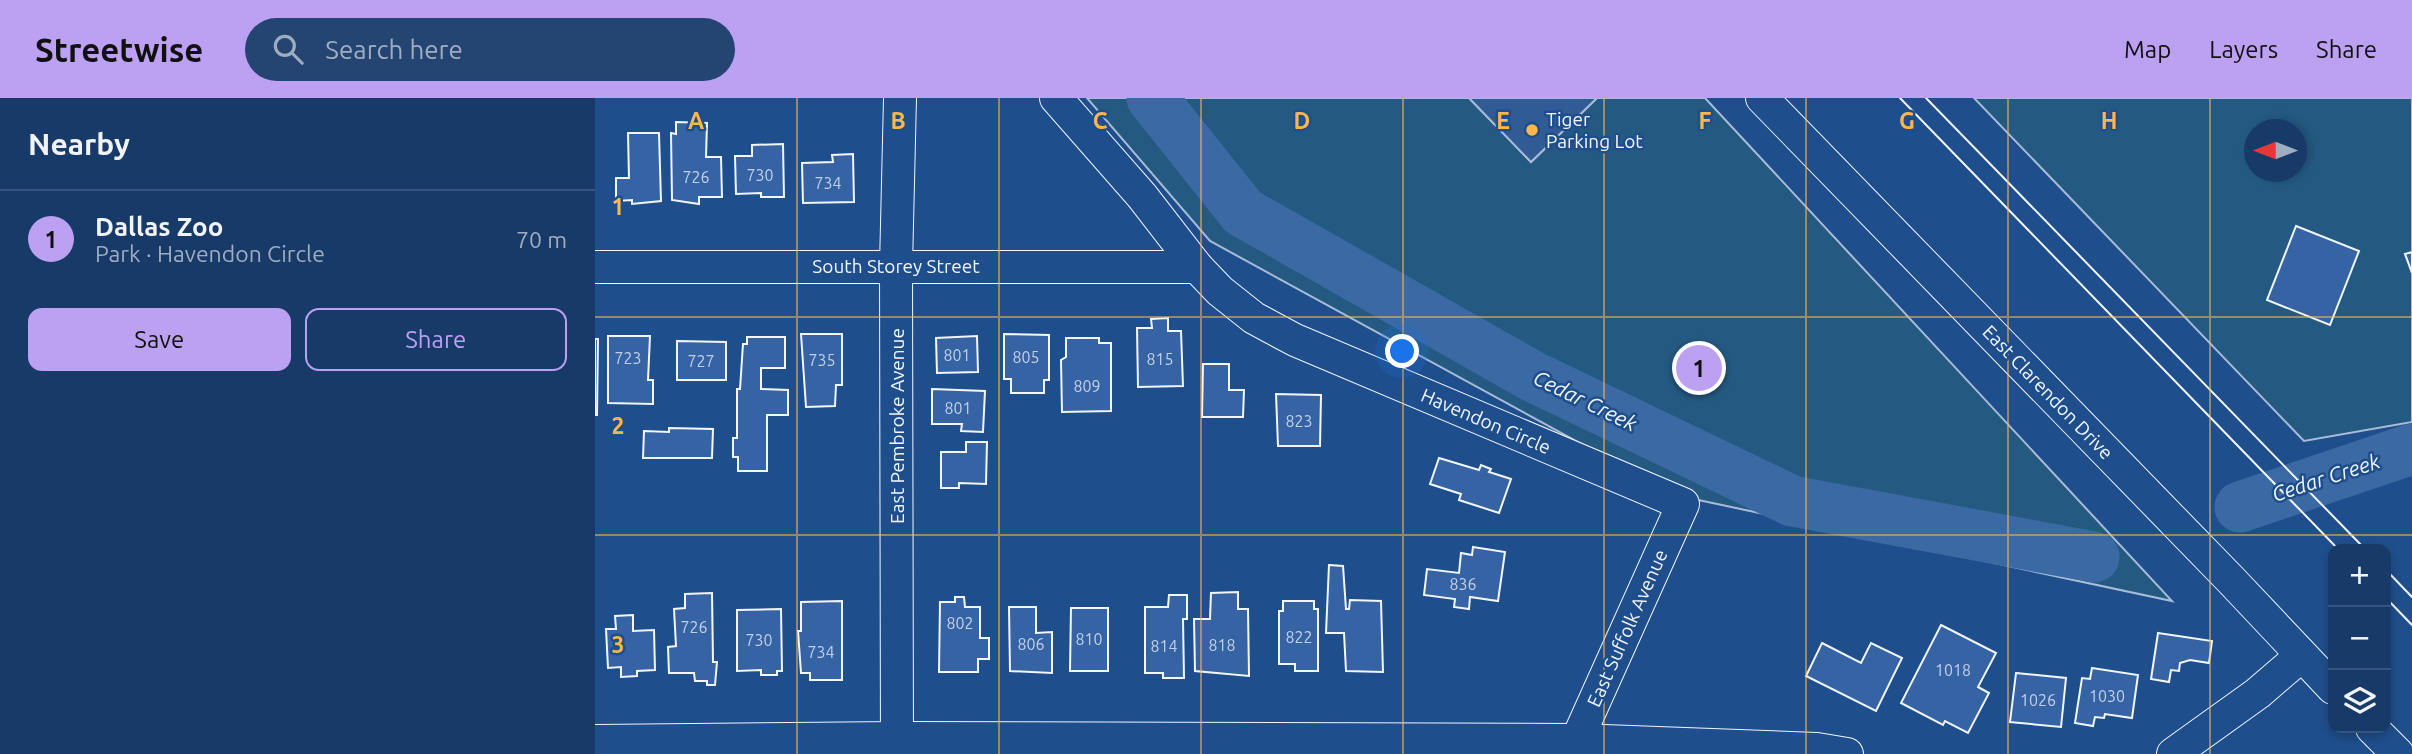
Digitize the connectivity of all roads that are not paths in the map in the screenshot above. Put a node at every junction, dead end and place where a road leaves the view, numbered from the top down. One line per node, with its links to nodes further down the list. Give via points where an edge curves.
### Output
1 (900, 98): 4 (street, East Pembroke Avenue)
2 (1056, 98): 6 (street, Havendon Circle, via 1142,195)
3 (1762, 98): 8 (street, East Clarendon Drive)
4 (897, 266): 5 (street, South Storey Street); 6 (street, South Storey Street); 12 (street, East Pembroke Avenue)
5 (595, 267)
6 (1197, 267): 7 (street, Havendon Circle, via 1254,318 1295,340)
7 (1683, 504): 13 (street, East Suffolk Avenue)
8 (2301, 656): 9 (street, East Clarendon Drive); 15 (street)
9 (2328, 683)
10 (2377, 733): 16 (street)
11 (595, 741): 12 (street)
12 (897, 746): 13 (street)
13 (1576, 747): 14 (street, via 1817,749)
14 (1847, 754)
15 (2173, 754)
16 (2398, 754)

